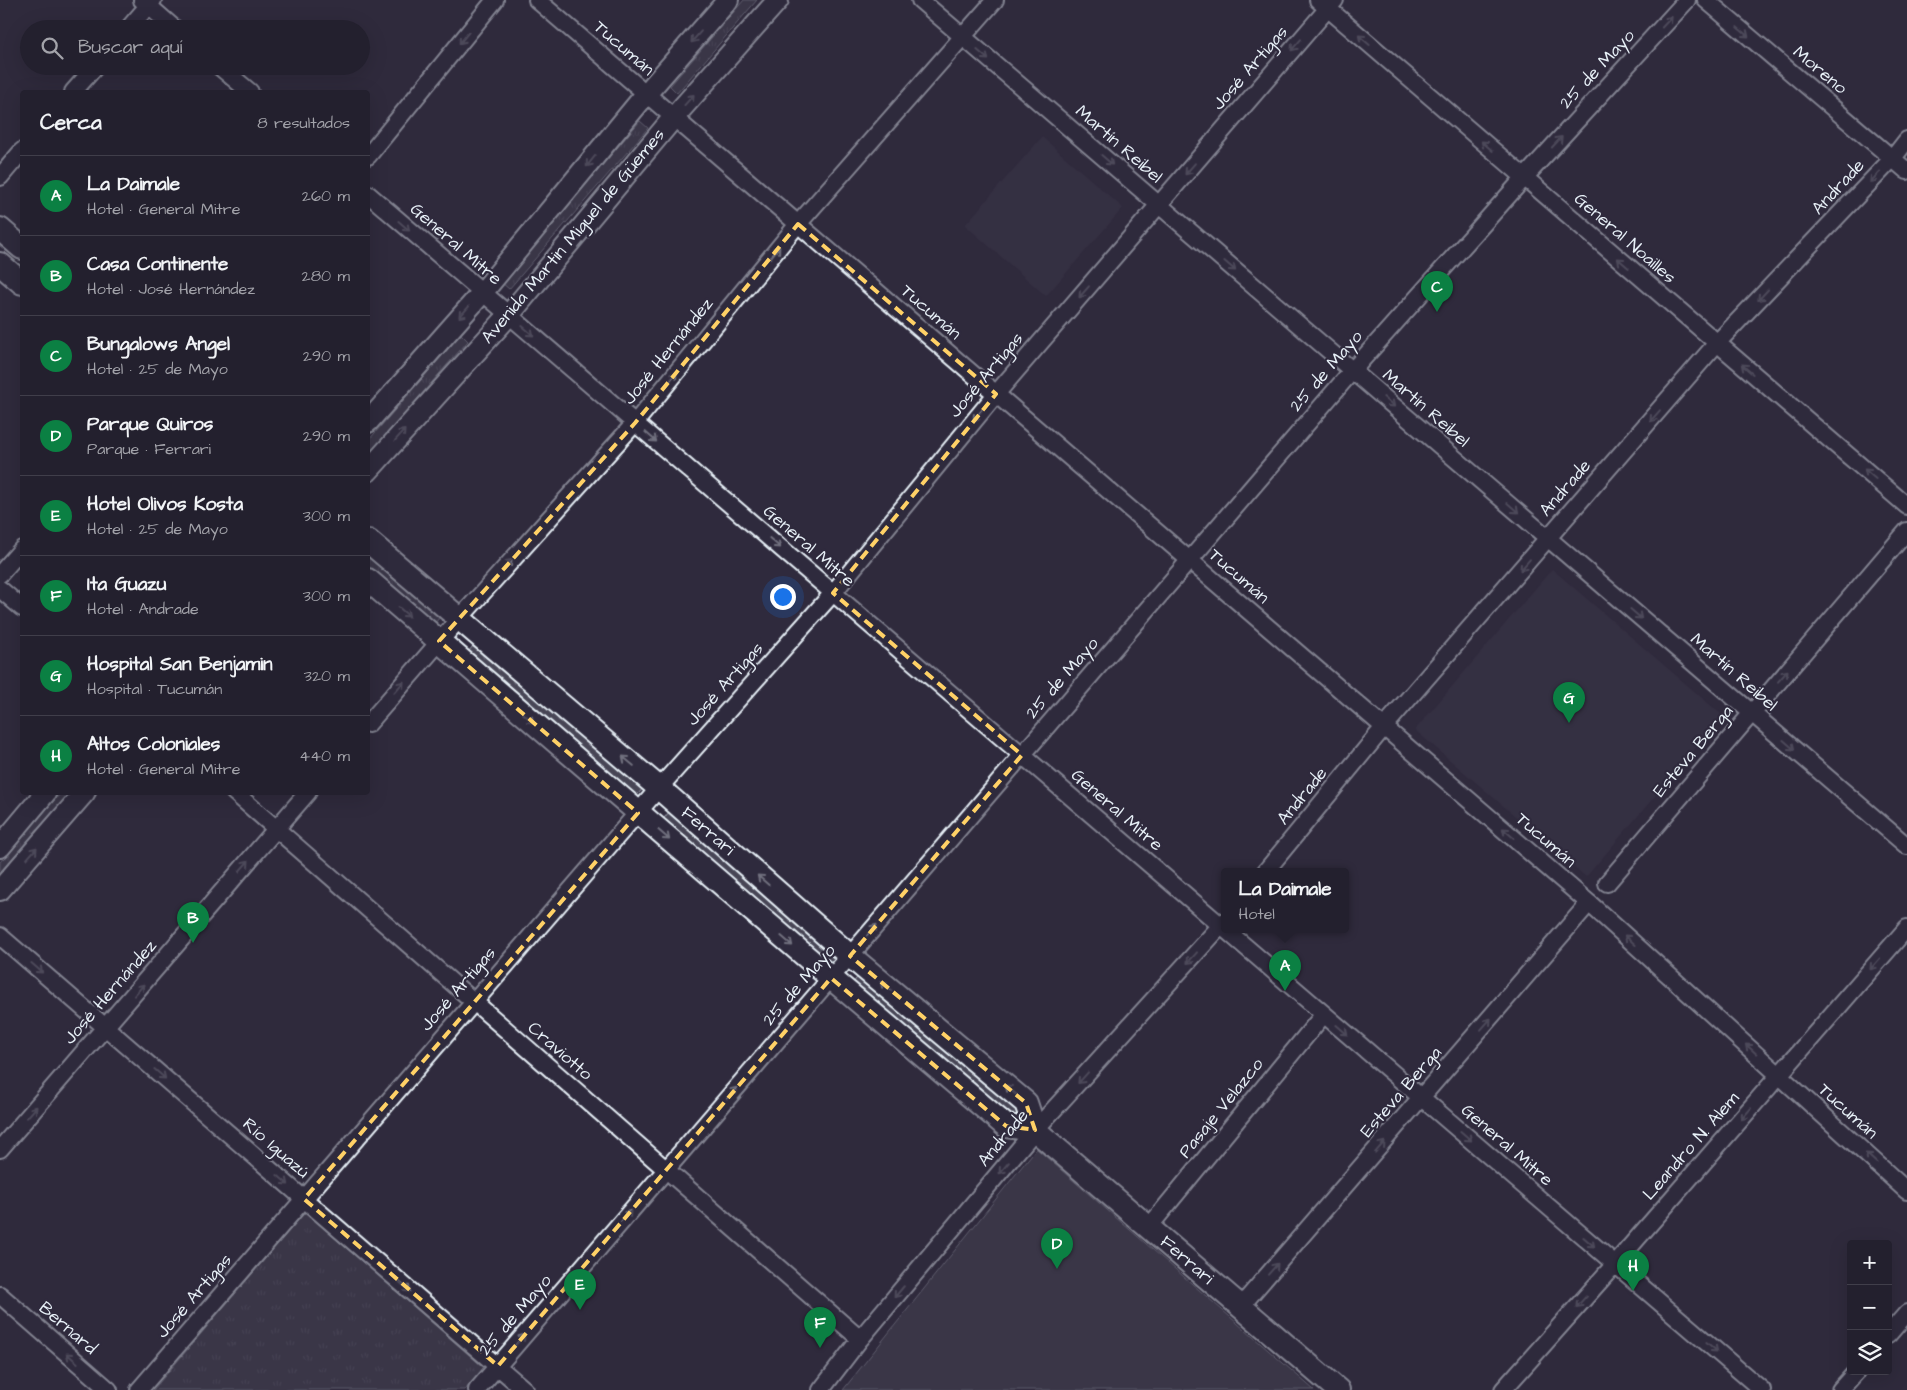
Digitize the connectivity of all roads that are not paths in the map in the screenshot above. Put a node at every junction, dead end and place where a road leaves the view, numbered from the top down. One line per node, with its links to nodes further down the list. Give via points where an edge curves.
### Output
1 (495, 0): 22 (street, one-way to 22)
2 (536, 0): 18 (street, Tucumán)
3 (728, 0): 18 (street, Avenida Martin Miguel de Güemes, one-way to 18)
4 (778, 0): 19 (street, Avenida Martin Miguel de Güemes, one-way to 4)
5 (920, 0): 13 (street, Martín Reibel)
6 (995, 0): 13 (street, José Hernández)
7 (1687, 0): 26 (street, 25 de Mayo, one-way to 7)
8 (1706, 0): 23 (street, Moreno, one-way to 23)
9 (148, 2): 11 (street); 12 (street)
10 (1327, 3): 26 (street, General Noailles, one-way to 10); 28 (street, José Artigas, one-way to 28)
11 (135, 20)
12 (167, 20)
13 (963, 37): 28 (street, Martín Reibel, one-way to 28); 29 (street, José Hernández)
14 (88, 75): 16 (street)
15 (230, 75): 17 (street)
16 (75, 90)
17 (248, 90)
18 (646, 94): 19 (street, Tucumán); 34 (street, Avenida Martin Miguel de Güemes, one-way to 34)
19 (674, 117): 29 (street, Tucumán); 35 (street, Avenida Martin Miguel de Güemes)
20 (1907, 140): 23 (street, Andrade)
21 (20, 153): 25 (street)
22 (370, 154)
23 (1893, 158): 24 (street, Moreno); 36 (street, Andrade, one-way to 36)
24 (1907, 171)
25 (0, 177)
26 (1524, 178): 36 (street, General Noailles, one-way to 26); 37 (street, 25 de Mayo)
27 (370, 196): 34 (street, General Mitre, one-way to 34)
28 (1158, 205): 37 (street, Martín Reibel, one-way to 37); 38 (street, José Artigas, one-way to 38)
29 (798, 224): 38 (street, Tucumán); 40 (street, José Hernández, one-way to 29)
30 (0, 229): 31 (main road)
31 (20, 246)
32 (0, 264): 33 (main road)
33 (20, 282)
34 (482, 293): 35 (street, General Mitre); 39 (street, Avenida Martin Miguel de Güemes, one-way to 39)
35 (509, 315): 40 (street, General Mitre, one-way to 40); 41 (street, Avenida Martin Miguel de Güemes, one-way to 35)
36 (1717, 343): 42 (street, General Noailles, one-way to 36); 44 (street, Andrade, one-way to 44)
37 (1352, 371): 44 (street, Martín Reibel, one-way to 44); 47 (street, 25 de Mayo)
38 (996, 394): 47 (street, Tucumán); 51 (street, José Artigas, one-way to 51)
39 (370, 420)
40 (635, 423): 51 (street, General Mitre, one-way to 51); 53 (street, José Hernández, one-way to 40)
41 (370, 469)
42 (1907, 506)
43 (1907, 531): 55 (street, Esteva Berga, one-way to 43)
44 (1548, 539): 55 (street, Martín Reibel, one-way to 55); 57 (street, Andrade, one-way to 57)
45 (370, 543): 53 (main road, Ferrari)
46 (20, 551): 48 (street)
47 (1190, 560): 57 (street, Tucumán); 58 (street, 25 de Mayo)
48 (0, 574)
49 (370, 582): 54 (main road, Ferrari, one-way to 54)
50 (0, 589): 52 (street)
51 (833, 593): 58 (street, General Mitre); 59 (street, José Artigas)
52 (20, 606)
53 (460, 618): 54 (street, José Hernández); 59 (main road, Ferrari, one-way to 53)
54 (439, 642): 56 (street, José Hernández, one-way to 54); 64 (main road, Ferrari, one-way to 64)
55 (1752, 713): 66 (street, Martín Reibel, one-way to 66); 69 (street, Esteva Berga)
56 (370, 722)
57 (1384, 727): 68 (street, Andrade); 71 (street, Tucumán, one-way to 57)
58 (1022, 755): 72 (street, General Mitre); 77 (street, 25 de Mayo, one-way to 58)
59 (659, 788): 64 (street, José Artigas); 77 (main road, Ferrari, one-way to 59)
60 (43, 795): 67 (street)
61 (82, 795): 70 (street, one-way to 61)
62 (237, 795): 65 (street, Craviotto)
63 (305, 795): 65 (street, José Hernández)
64 (638, 813): 78 (main road, Ferrari, one-way to 78); 79 (street, José Artigas)
65 (276, 830): 79 (street, Craviotto); 81 (street, José Hernández, one-way to 65)
66 (1907, 846)
67 (0, 847)
68 (1268, 868)
69 (1607, 883)
70 (0, 890)
71 (1589, 903): 82 (street, Tucumán, one-way to 71); 83 (street, Esteva Berga, one-way to 71)
72 (1221, 924)
73 (1907, 928): 82 (street, Leandro N. Alem, one-way to 82)
74 (1221, 930): 84 (street, Andrade, one-way to 84)
75 (1231, 933): 80 (street, General Mitre)
76 (0, 936): 81 (street, Río Iguazú, one-way to 81)
77 (850, 956): 78 (street, 25 de Mayo); 84 (main road, Ferrari, one-way to 77, via 1026,1103)
78 (831, 978): 84 (main road, Ferrari, via 1006,1126); 86 (street, 25 de Mayo, one-way to 78)
79 (474, 1002): 86 (street, Craviotto); 88 (street, José Artigas)
80 (1324, 1014): 83 (street, General Mitre, one-way to 83); 89 (street, Pasaje Velazco)
81 (106, 1028): 85 (street, José Hernández, one-way to 81); 88 (street, Río Iguazú, one-way to 88)
82 (1779, 1075): 87 (street, Tucumán, one-way to 82); 90 (street, Leandro N. Alem, one-way to 90)
83 (1422, 1098): 90 (street, General Mitre, one-way to 90); 92 (street, Esteva Berga, one-way to 83)
84 (1035, 1130): 89 (main road, Ferrari); 95 (street, Andrade, one-way to 95)
85 (0, 1149)
86 (666, 1170): 95 (street, Craviotto); 96 (street, 25 de Mayo, one-way to 86)
87 (1907, 1191)
88 (304, 1199): 96 (street, Río Iguazú, one-way to 96); 99 (street, José Artigas)
89 (1149, 1227): 92 (main road, Ferrari)
90 (1615, 1264): 104 (street, Leandro N. Alem, one-way to 104); 105 (street, General Mitre, one-way to 105)
91 (0, 1296): 98 (street, Bernard, one-way to 91)
92 (1241, 1306): 103 (main road, Ferrari)
93 (1907, 1313): 94 (street)
94 (1892, 1330)
95 (860, 1339): 102 (street, Andrade)
96 (498, 1366): 100 (street, 25 de Mayo); 101 (street, Río Iguazú)
97 (1853, 1375): 106 (street)
98 (109, 1390)
99 (139, 1390)
100 (477, 1390)
101 (525, 1390)
102 (821, 1390)
103 (1338, 1390)
104 (1503, 1390)
105 (1762, 1390)
106 (1840, 1390)

